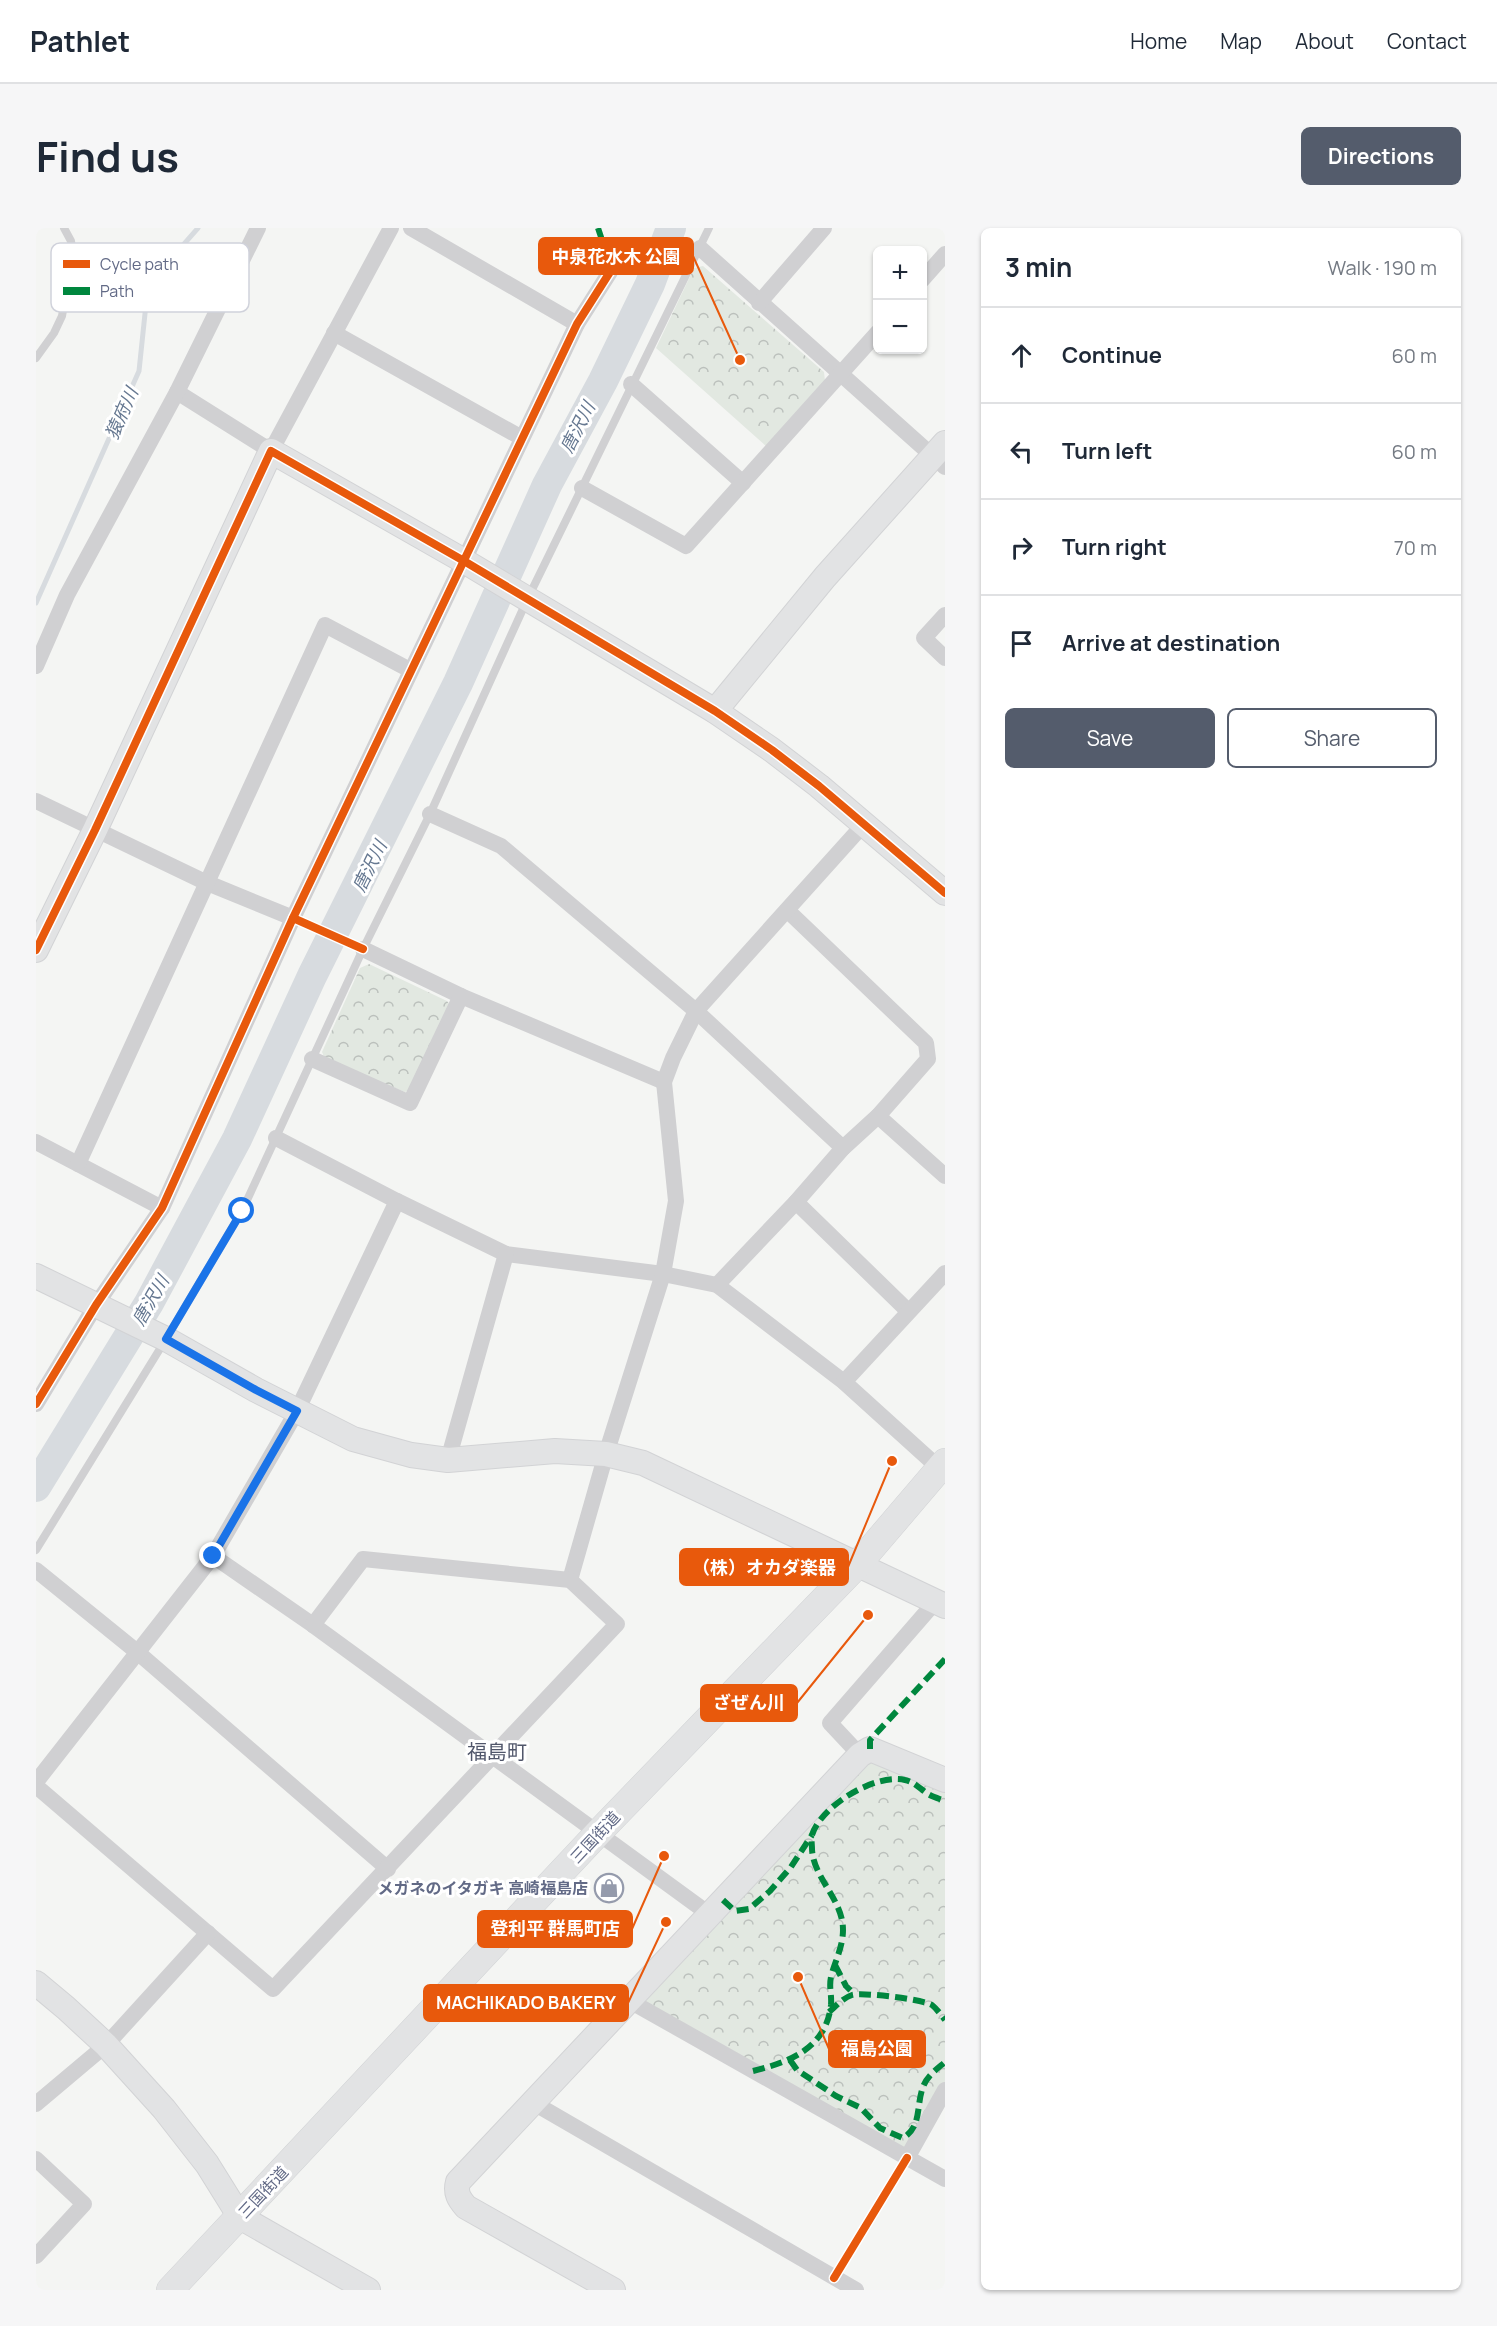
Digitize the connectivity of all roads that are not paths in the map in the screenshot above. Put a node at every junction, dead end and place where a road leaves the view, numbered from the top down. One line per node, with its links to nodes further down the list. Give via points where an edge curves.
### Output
1 (64, 228): 7 (lane)
2 (258, 228): 8 (street)
3 (390, 228): 17 (street)
4 (411, 228): 16 (street)
5 (710, 228): 9 (lane)
6 (824, 228): 13 (street)
7 (71, 243)
8 (249, 246)
9 (700, 248): 13 (street); 21 (lane)
10 (945, 254): 12 (street)
11 (610, 272): 16 (street)
12 (927, 274)
13 (759, 303): 20 (street)
14 (63, 312): 19 (lane, via 54,333)
15 (217, 312): 22 (street)
16 (577, 324): 23 (street)
17 (334, 333): 23 (street); 24 (street)
18 (873, 338): 20 (street)
19 (36, 358)
20 (841, 375): 25 (street); 26 (street)
21 (631, 384): 26 (street); 27 (lane)
22 (177, 392): 24 (street); 32 (street, via 67,595)
23 (522, 438): 28 (street)
24 (271, 451): 28 (street); 38 (street)
25 (941, 455): 34 (street, via 825,577)
26 (743, 483): 27 (street, via 686,546)
27 (582, 488): 29 (lane)
28 (464, 561): 29 (street); 33 (street)
29 (527, 600): 34 (street); 36 (lane)
30 (945, 615): 31 (street, via 924,638)
31 (945, 658)
32 (36, 666)
33 (410, 670): 39 (street, via 325,625); 42 (street)
34 (715, 711): 37 (street)
35 (36, 801): 38 (street)
36 (430, 814): 43 (lane); 46 (street, via 501,846)
37 (865, 823): 40 (street); 41 (street)
38 (95, 830): 39 (street); 44 (street)
39 (205, 882): 42 (street); 53 (street)
40 (945, 893)
41 (788, 910): 46 (street); 49 (street, via 926,1043 928,1059)
42 (293, 918): 57 (street)
43 (363, 949): 45 (street); 47 (lane)
44 (36, 950)
45 (460, 996): 47 (street, via 411,1102); 48 (street)
46 (696, 1011): 48 (street); 52 (street)
47 (312, 1059): 50 (lane)
48 (664, 1082): 60 (street, via 676,1201)
49 (878, 1116): 52 (street); 54 (street)
50 (276, 1138): 55 (street); 65 (lane, via 242,1211)
51 (36, 1142): 53 (street)
52 (843, 1148): 56 (street)
53 (78, 1164): 57 (street)
54 (945, 1176)
55 (397, 1201): 58 (street); 68 (street)
56 (796, 1202): 62 (street); 64 (street)
57 (162, 1208): 63 (street)
58 (506, 1254): 60 (street); 70 (street)
59 (945, 1273): 64 (street)
60 (663, 1274): 62 (street); 69 (street)
61 (36, 1276): 63 (street)
62 (717, 1285): 66 (street)
63 (100, 1307): 65 (street); 67 (street)
64 (908, 1311): 66 (street)
65 (164, 1338): 68 (street); 72 (lane)
66 (843, 1382): 71 (street)
67 (36, 1404)
68 (297, 1411): 70 (street, via 353,1438 411,1455); 73 (street)
69 (606, 1454): 70 (street, via 555,1451); 74 (street, via 643,1463); 76 (street)
70 (448, 1460)
71 (942, 1465): 74 (main road, 三国街道)
72 (36, 1550)
73 (213, 1556): 78 (street); 79 (street)
74 (858, 1564): 77 (street); 84 (main road, 三国街道)
75 (36, 1570): 79 (street)
76 (570, 1580): 78 (street, via 363,1559); 81 (street, via 617,1624)
77 (940, 1603): 80 (street, via 830,1723)
78 (313, 1625): 81 (street)
79 (136, 1651): 83 (street); 85 (street)
80 (860, 1755): 82 (street, via 870,1749); 86 (street)
81 (492, 1757): 84 (street); 85 (street)
82 (945, 1779)
83 (36, 1784): 87 (street)
84 (598, 1833): 86 (street); 97 (main road, 三国街道)
85 (388, 1869): 87 (street, via 273,1989)
86 (709, 1914): 89 (street)
87 (208, 1933): 90 (street)
88 (36, 1983): 90 (street)
89 (628, 2000): 92 (street); 94 (street)
90 (106, 2045): 93 (street); 97 (street, via 207,2164)
91 (945, 2090): 94 (street)
92 (532, 2102): 99 (street); 102 (street, via 458,2182 458,2198 466,2207)
93 (36, 2104)
94 (907, 2158): 96 (street)
95 (36, 2159): 98 (street, via 84,2204)
96 (945, 2179)
97 (240, 2217): 100 (main road, 三国街道); 101 (street)
98 (36, 2256)
99 (830, 2284): 103 (street)
100 (170, 2290)
101 (368, 2290)
102 (613, 2290)
103 (856, 2290)

